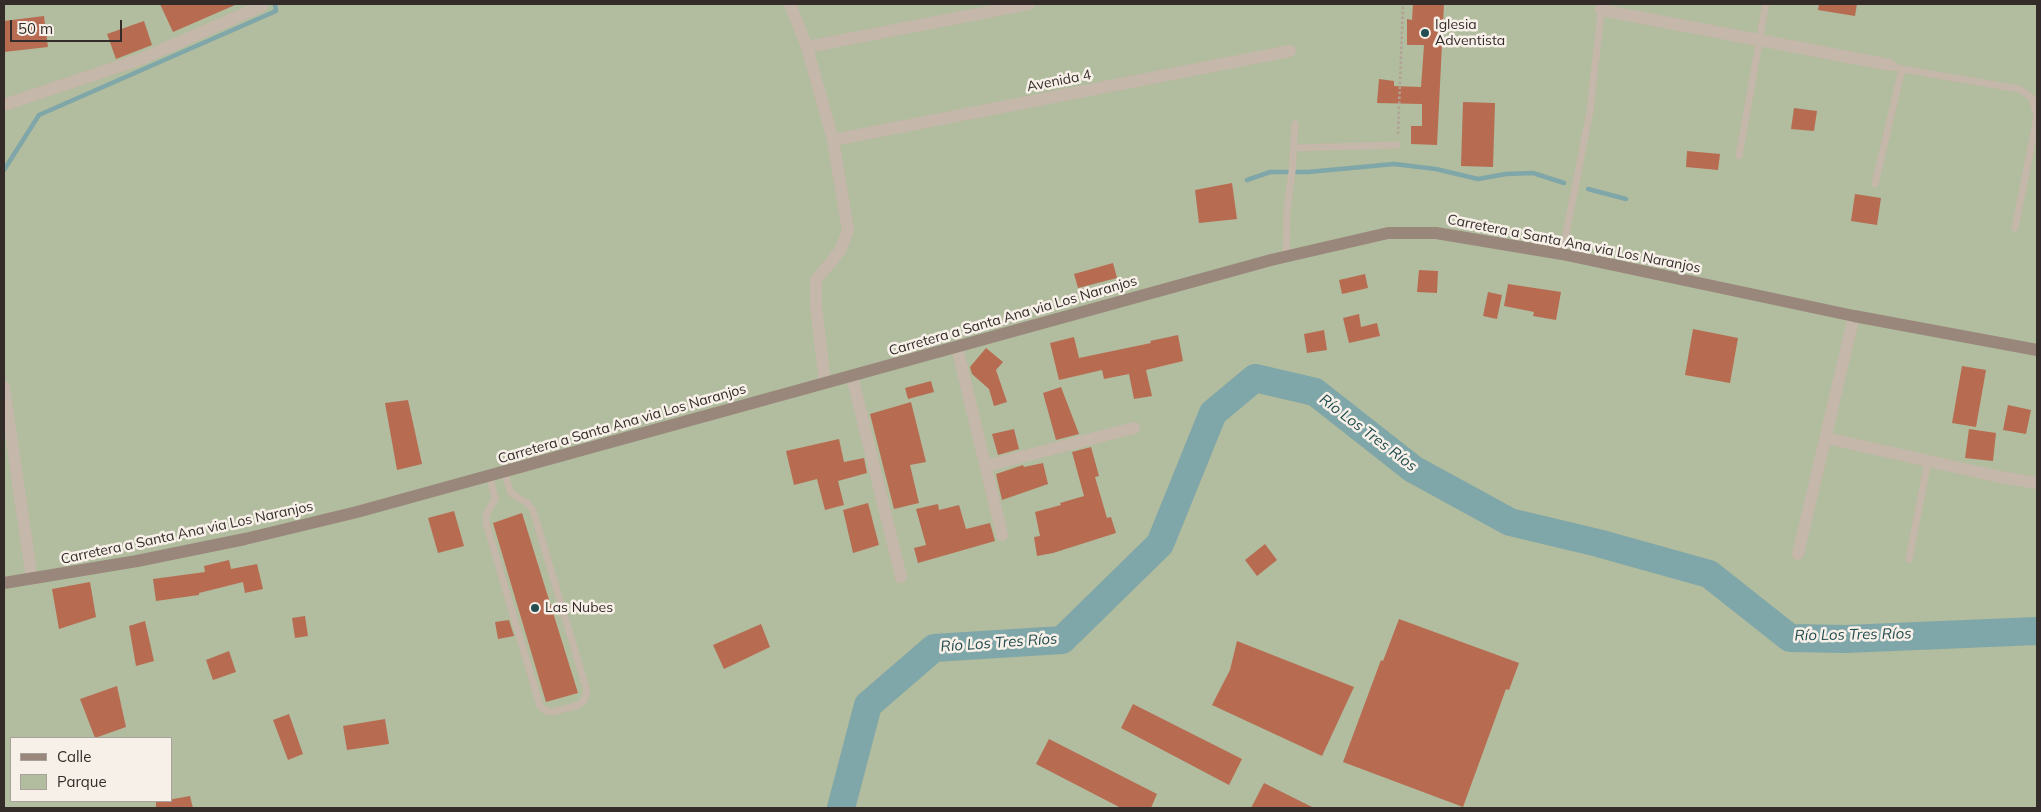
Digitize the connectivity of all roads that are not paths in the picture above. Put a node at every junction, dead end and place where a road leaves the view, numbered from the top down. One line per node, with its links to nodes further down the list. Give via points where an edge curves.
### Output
1 (790, 4): 7 (street)
2 (1029, 4): 7 (street)
3 (1766, 4): 6 (lane)
4 (262, 6): 10 (street, via 141,59)
5 (1602, 7): 6 (street); 18 (lane, via 1590,111)
6 (1759, 40): 9 (street); 15 (lane)
7 (807, 47): 12 (street)
8 (1290, 51): 12 (street, Avenida 4)
9 (1896, 67): 16 (lane); 17 (lane, via 2019,89 2032,98 2037,117)
10 (4, 106)
11 (1295, 124): 14 (lane)
12 (833, 140): 24 (street, via 848,230 840,251 816,280)
13 (1397, 146): 14 (lane)
14 (1294, 148): 19 (lane)
15 (1739, 156)
16 (1875, 184)
17 (2016, 228)
18 (1562, 254): 19 (main road, Carretera a Santa Ana via Los Naranjos, via 1412,232 1358,238); 20 (main road, Carretera a Santa Ana via Los Naranjos)
19 (1286, 256): 21 (main road, Carretera a Santa Ana via Los Naranjos)
20 (1854, 316): 22 (main road, Carretera a Santa Ana via Los Naranjos); 27 (street)
21 (957, 347): 23 (main road, Carretera a Santa Ana via Los Naranjos); 29 (street)
22 (2037, 350)
23 (852, 376): 24 (main road, Carretera a Santa Ana via Los Naranjos); 36 (street)
24 (825, 383): 30 (main road, Carretera a Santa Ana via Los Naranjos)
25 (4, 387): 37 (street)
26 (1134, 428): 29 (street)
27 (1826, 438): 28 (street); 34 (street)
28 (1928, 461): 32 (street); 35 (lane)
29 (986, 466): 33 (street)
30 (504, 472): 31 (main road, Carretera a Santa Ana via Los Naranjos); 31 (lane, via 511,493 533,510 587,691 579,705 552,712 540,706 486,523 495,499)
31 (490, 476): 37 (main road, Carretera a Santa Ana via Los Naranjos, via 245,539)
32 (2037, 483)
33 (1002, 535)
34 (1798, 554)
35 (1909, 559)
36 (901, 577)
37 (32, 579): 38 (main road, Carretera a Santa Ana via Los Naranjos)
38 (4, 583)

